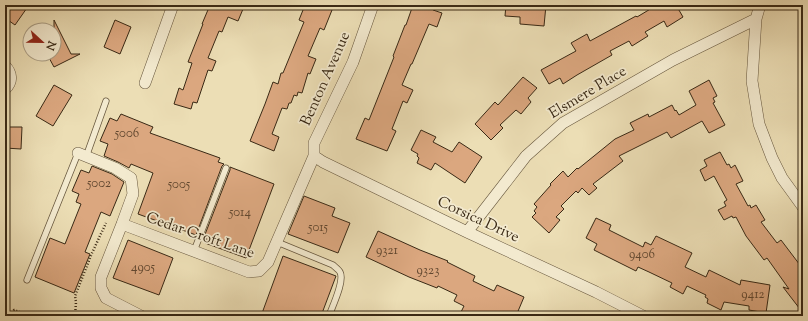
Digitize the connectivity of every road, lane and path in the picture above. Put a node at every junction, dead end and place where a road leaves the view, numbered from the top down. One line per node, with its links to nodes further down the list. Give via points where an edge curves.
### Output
1 (173, 5): 6 (street)
2 (373, 5): 10 (street, Benton Avenue, via 353,62 314,143)
3 (760, 5): 4 (street)
4 (756, 19): 12 (street, via 752,81 759,124 782,178); 16 (street, Elsmere Place, via 673,60 563,123 526,156)
5 (5, 66): 7 (street, via 11,77)
6 (145, 83)
7 (5, 89)
8 (106, 101): 9 (lane)
9 (82, 155): 14 (street, via 115,168 131,178 133,194); 20 (lane)
10 (314, 156): 16 (street, Corsica Drive); 17 (street, Cedar Croft Lane)
11 (226, 168): 19 (lane)
12 (803, 207)
13 (106, 223): 23 (path, via 75,296)
14 (122, 224): 19 (street, Cedar Croft Lane); 24 (street, Cedar Croft Lane, via 100,277 101,288 106,298)
15 (5, 225): 18 (lane)
16 (467, 232): 26 (street, Corsica Drive)
17 (277, 242): 19 (street, Cedar Croft Lane, via 268,262 259,271 254,272); 25 (lane, via 333,265 340,272 340,287)
18 (5, 249)
19 (194, 251)
20 (27, 280)
21 (11, 316): 22 (path, via 14,310)
22 (31, 316)
23 (75, 316)
24 (141, 316)
25 (329, 316)
26 (643, 316)

